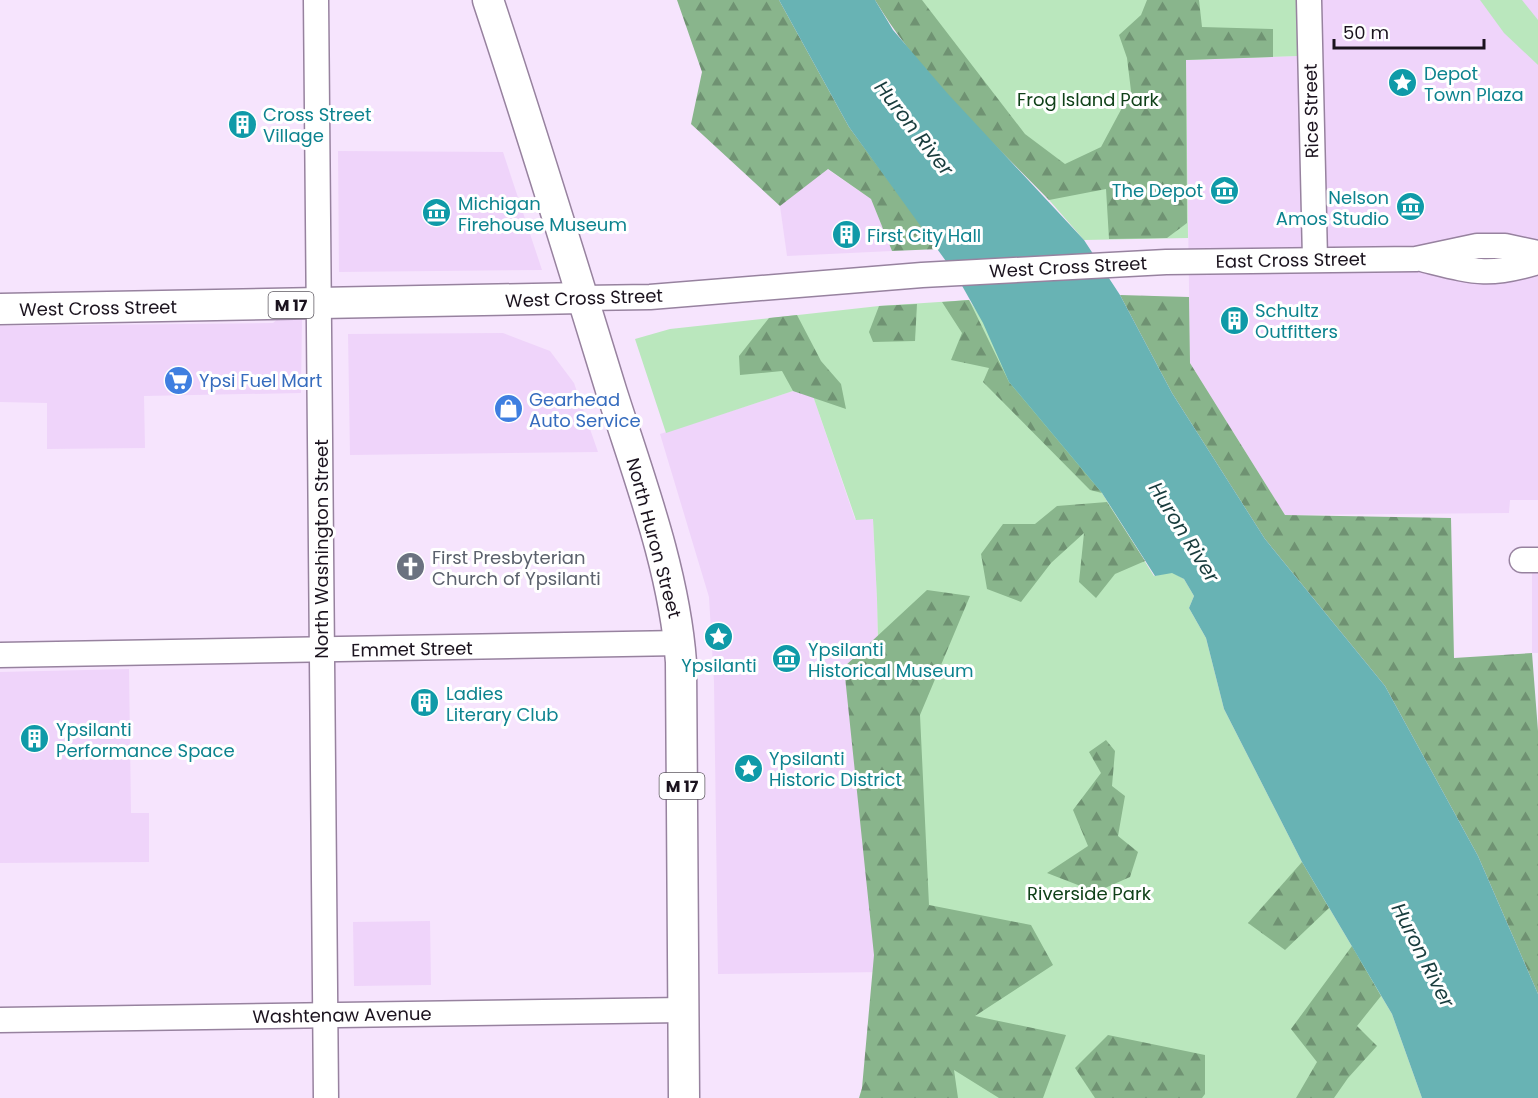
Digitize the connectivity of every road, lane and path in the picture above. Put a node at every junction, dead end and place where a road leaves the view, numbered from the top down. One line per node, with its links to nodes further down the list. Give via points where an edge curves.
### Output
1 (316, 0): 10 (street, North Washington Street)
2 (488, 0): 9 (main road, North Huron Street)
3 (1309, 0): 5 (street, Rice Street)
4 (1538, 253): 6 (street, East Cross Street, via 1505,246 1477,246)
5 (1315, 259): 6 (street, East Cross Street); 7 (street, East Cross Street)
6 (1416, 259): 8 (street, East Cross Street, via 1477,272 1505,272)
7 (1166, 262): 9 (street, West Cross Street, via 922,274 650,297)
8 (1538, 262)
9 (583, 298): 10 (main road, West Cross Street / M 17); 12 (main road, North Huron Street / M 17, via 659,547)
10 (319, 305): 11 (main road, West Cross Street / M 17); 13 (street, North Washington Street)
11 (0, 309)
12 (680, 644): 13 (street, Emmet Street); 15 (main road, North Huron Street / M 17)
13 (322, 651): 14 (street, Emmet Street); 16 (street, North Washington Street)
14 (0, 655)
15 (683, 1010): 16 (street, Washtenaw Avenue); 19 (main road, North Huron Street / M 17)
16 (326, 1015): 17 (street, Washtenaw Avenue); 18 (street, North Washington Street)
17 (0, 1020)
18 (327, 1098)
19 (684, 1098)

